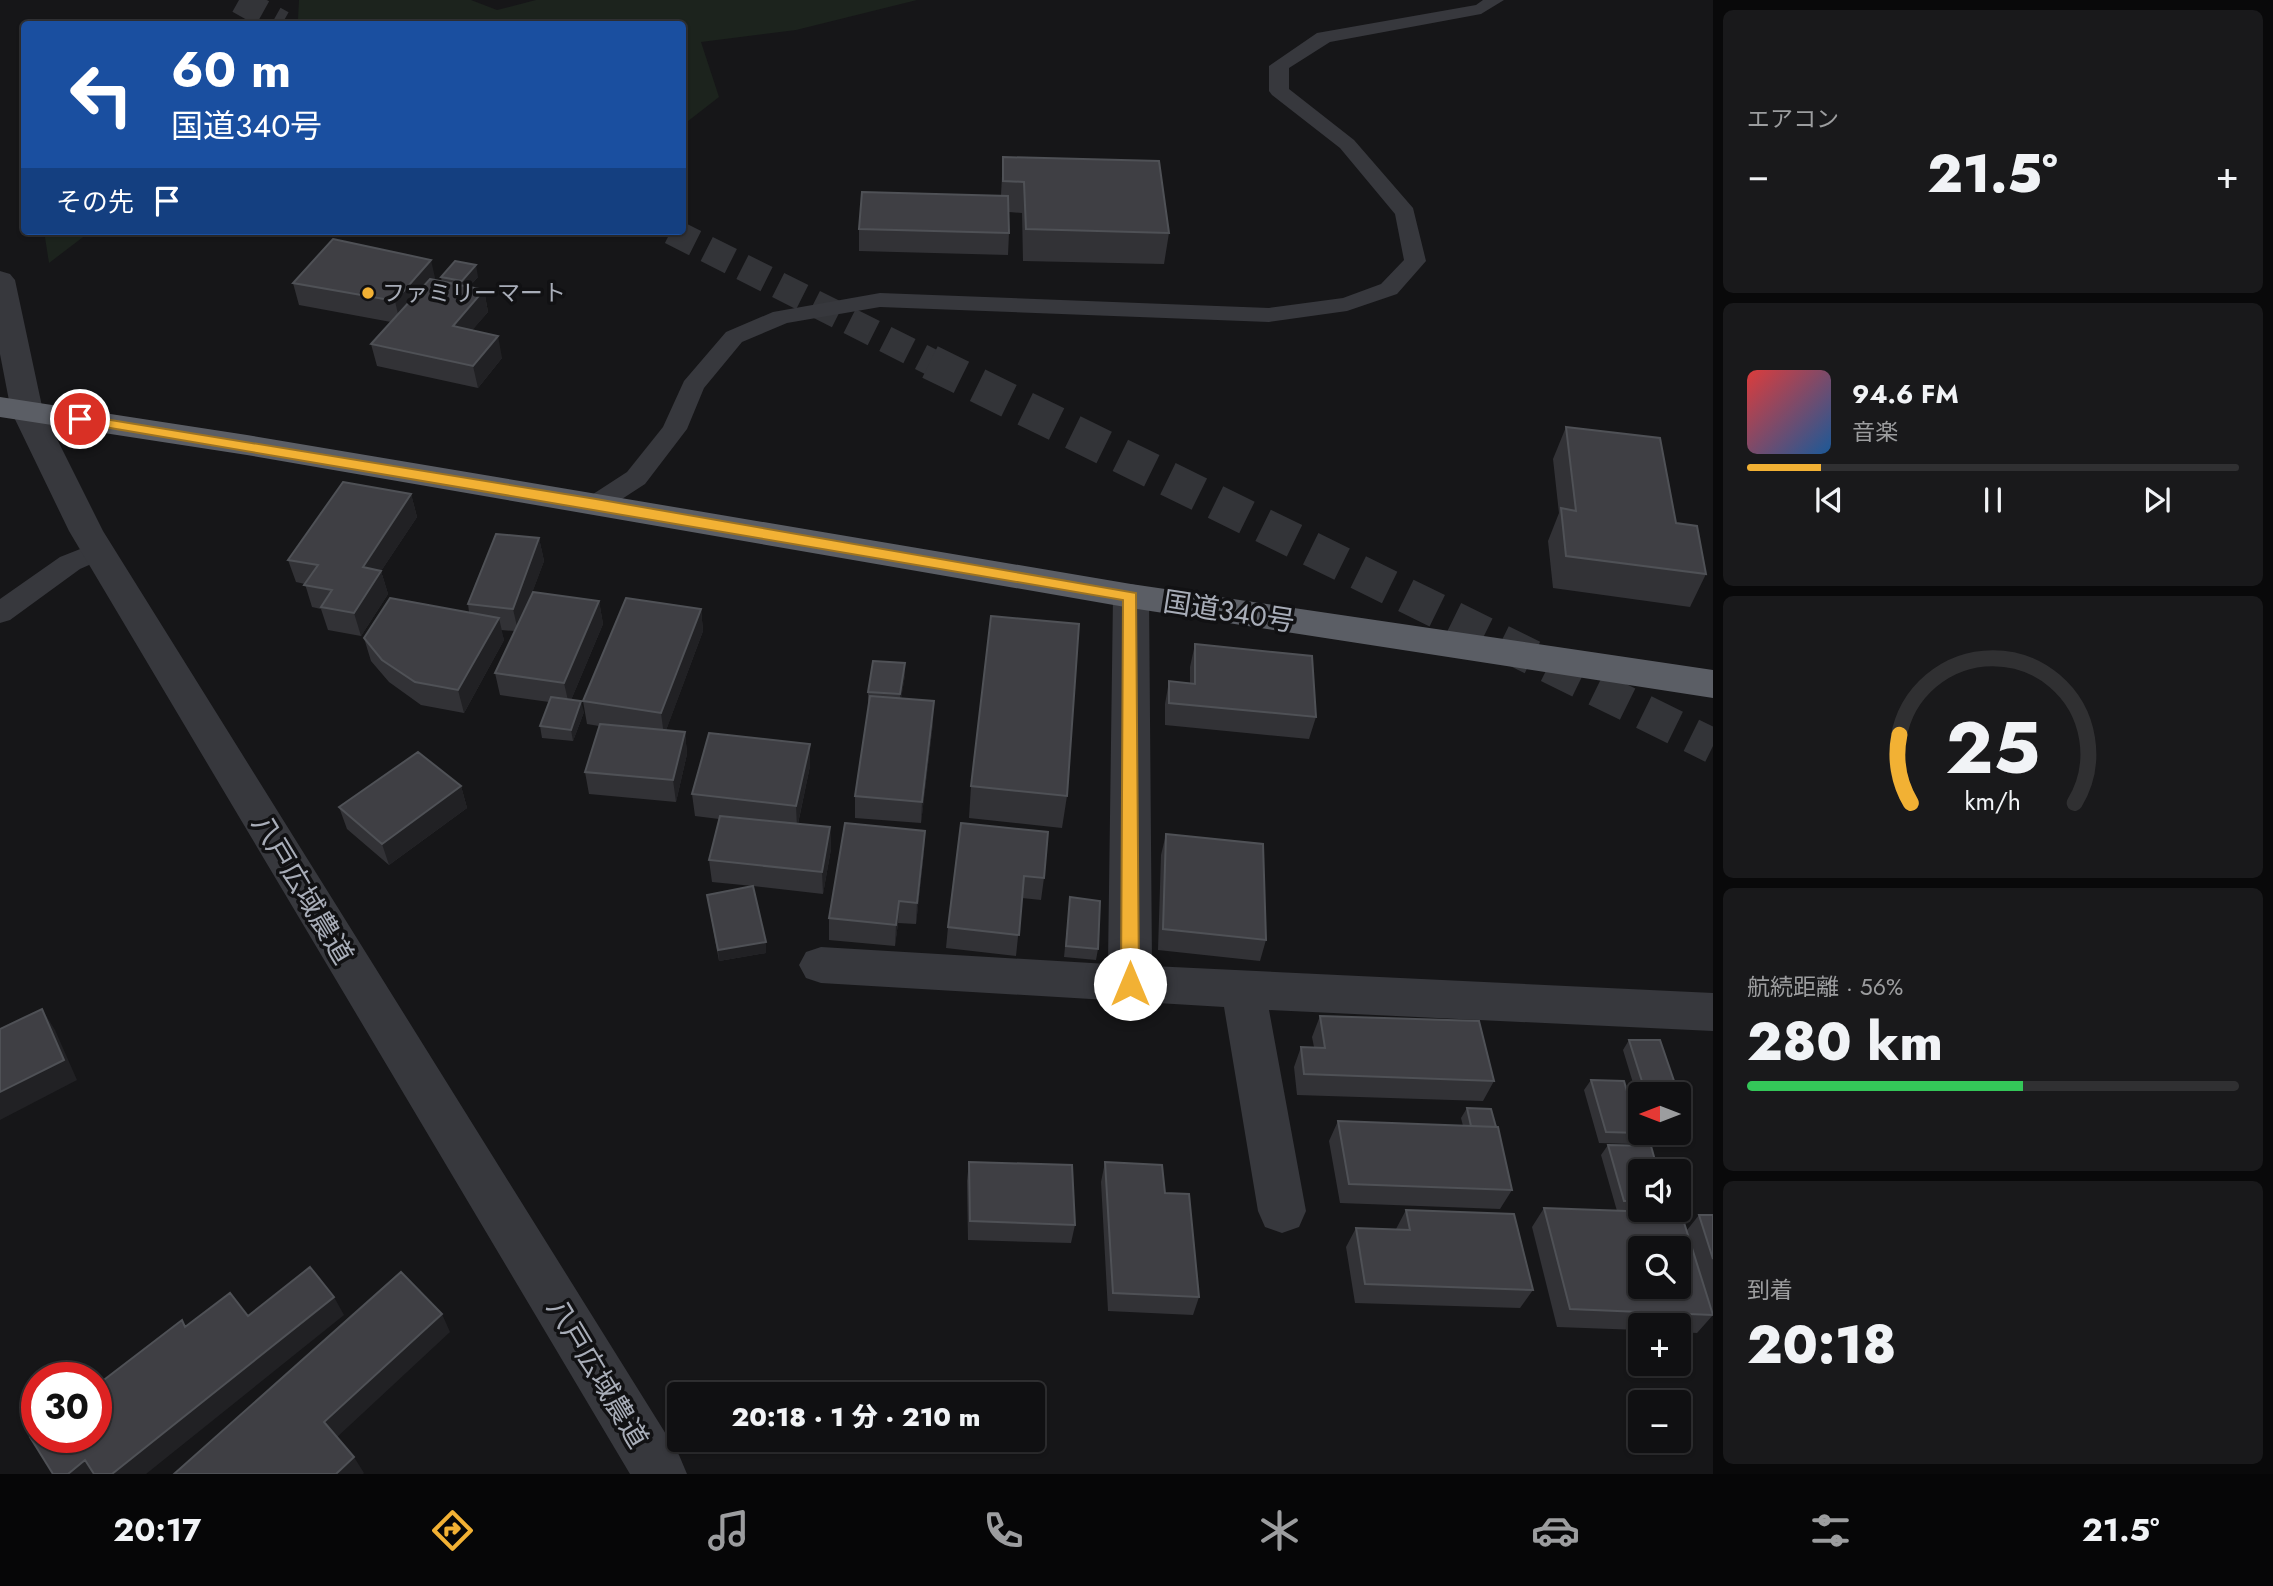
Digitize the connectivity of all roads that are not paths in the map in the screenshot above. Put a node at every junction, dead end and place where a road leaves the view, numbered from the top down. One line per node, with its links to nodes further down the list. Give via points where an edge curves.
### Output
1 (1495, 0): 4 (lane, via 1481,9 1324,37 1279,66 1279,92 1347,144 1405,213 1415,261 1389,289 1347,304 1269,315 880,300 780,317 734,337 693,386 675,429 636,478)
2 (0, 280): 3 (street, 八戸広域農道)
3 (13, 409): 4 (highway, 国道340号); 5 (street, 八戸広域農道)
4 (596, 504): 6 (highway, 国道340号)
5 (98, 551): 7 (lane, via 70,563); 14 (street, 八戸広域農道)
6 (1131, 596): 8 (highway, 国道340号); 10 (street)
7 (0, 613)
8 (1713, 684)
9 (821, 965): 10 (street)
10 (1130, 984): 11 (street)
11 (1244, 990): 12 (street); 13 (street)
12 (1713, 1012)
13 (1283, 1211)
14 (660, 1474)

